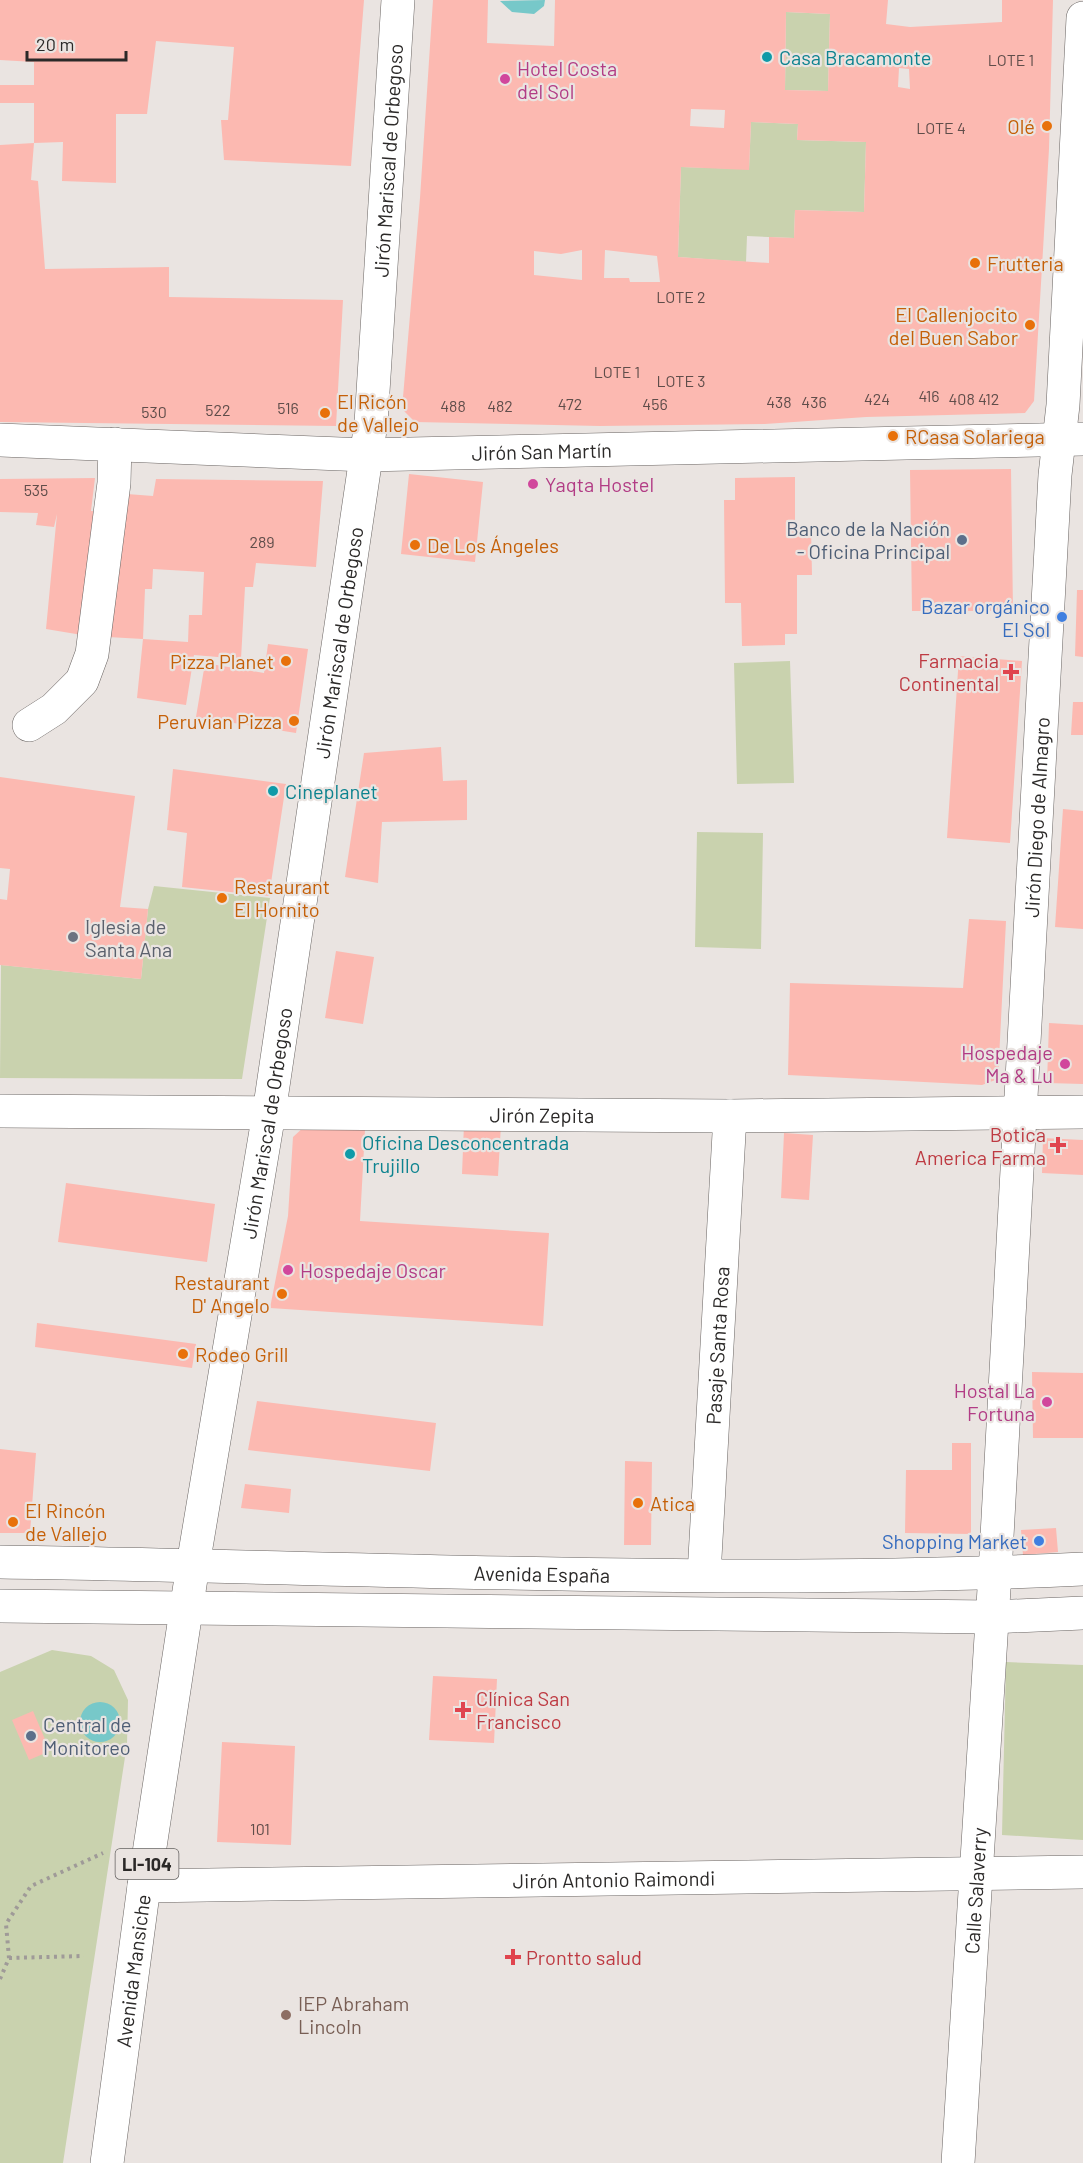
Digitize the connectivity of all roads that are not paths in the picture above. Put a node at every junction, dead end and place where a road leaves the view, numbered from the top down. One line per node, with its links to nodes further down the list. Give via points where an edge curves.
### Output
1 (398, 0): 6 (main road, Jirón Mariscal de Orbegoso)
2 (1083, 18): 3 (main road, Jirón Diego de Almagro)
3 (1071, 438): 6 (main road, Jirón San Martín); 9 (main road, Jirón Diego de Almagro)
4 (0, 440): 5 (main road, Jirón San Martín)
5 (115, 444): 6 (main road, Jirón San Martín); 7 (main road, via 114,483 92,654 82,681 54,709)
6 (366, 455): 11 (main road, Jirón Mariscal de Orbegoso)
7 (29, 725)
8 (0, 1111): 11 (main road, Jirón Zepita)
9 (1021, 1111): 10 (main road, Jirón Zepita); 12 (main road, Jirón Zepita); 16 (main road, Jirón Diego de Almagro)
10 (1083, 1112)
11 (269, 1113): 12 (main road, Jirón Zepita); 14 (main road, Jirón Mariscal de Orbegoso)
12 (730, 1116): 17 (main road, Pasaje Santa Rosa)
13 (0, 1562): 14 (main road, Avenida España)
14 (193, 1565): 17 (main road, Avenida España); 19 (main road, Avenida Mansiche / LI-104)
15 (1083, 1569): 16 (main road, Avenida España)
16 (995, 1573): 17 (main road, Avenida España); 21 (main road, Jirón Diego de Almagro)
17 (704, 1575)
18 (0, 1606): 19 (main road, Avenida España)
19 (187, 1610): 21 (main road, Avenida España); 24 (main road, Avenida Mansiche / LI-104)
20 (1083, 1613): 21 (main road, Avenida España)
21 (992, 1617): 23 (main road, Calle Salaverry)
22 (1083, 1872): 23 (main road, Jirón Antonio Raimondi)
23 (976, 1874): 24 (main road, Jirón Antonio Raimondi); 26 (main road, Calle Salaverry)
24 (144, 1886): 25 (main road, Avenida Mansiche / LI-104)
25 (107, 2163)
26 (958, 2163)

